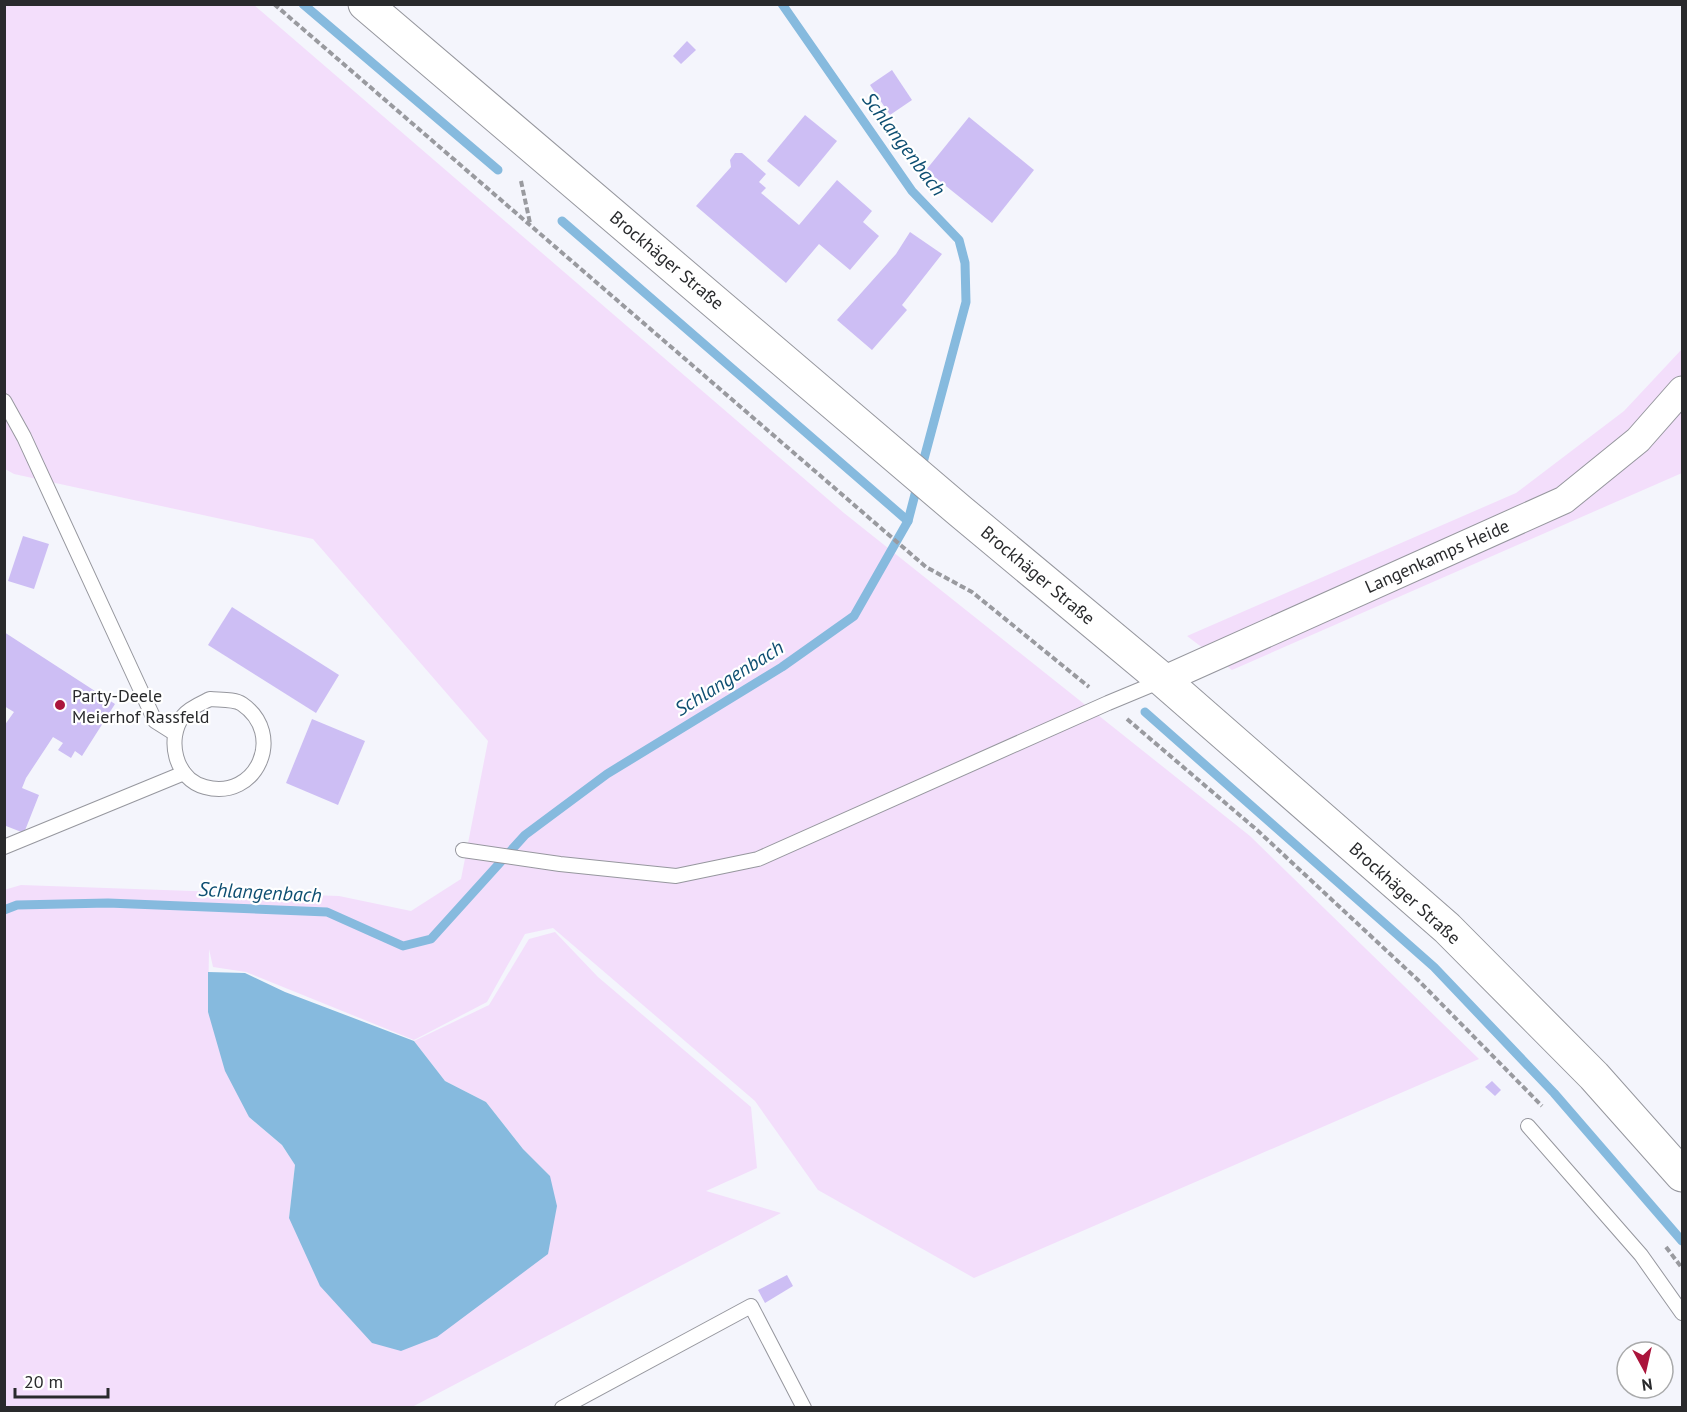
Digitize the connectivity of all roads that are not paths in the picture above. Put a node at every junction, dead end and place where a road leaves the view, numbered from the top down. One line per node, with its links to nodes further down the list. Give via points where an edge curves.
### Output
1 (365, 4): 4 (main road, Brockhäger Straße)
2 (1683, 390): 4 (street, Langenkamps Heide, via 1638,440 1564,500)
3 (4, 401): 5 (lane, via 155,721)
4 (1163, 680): 8 (lane, via 758,859 676,876); 10 (main road, Brockhäger Straße, via 1447,928 1594,1076)
5 (174, 733): 6 (lane, via 174,754); 6 (lane, via 184,714 210,699 241,703 261,725 264,755 247,780 226,789 203,787)
6 (184, 773): 7 (lane)
7 (4, 847)
8 (463, 850)
9 (1528, 1126): 11 (lane, via 1641,1255)
10 (1683, 1175)
11 (1683, 1313)
12 (562, 1407): 13 (lane, via 751,1306)
13 (804, 1407)

